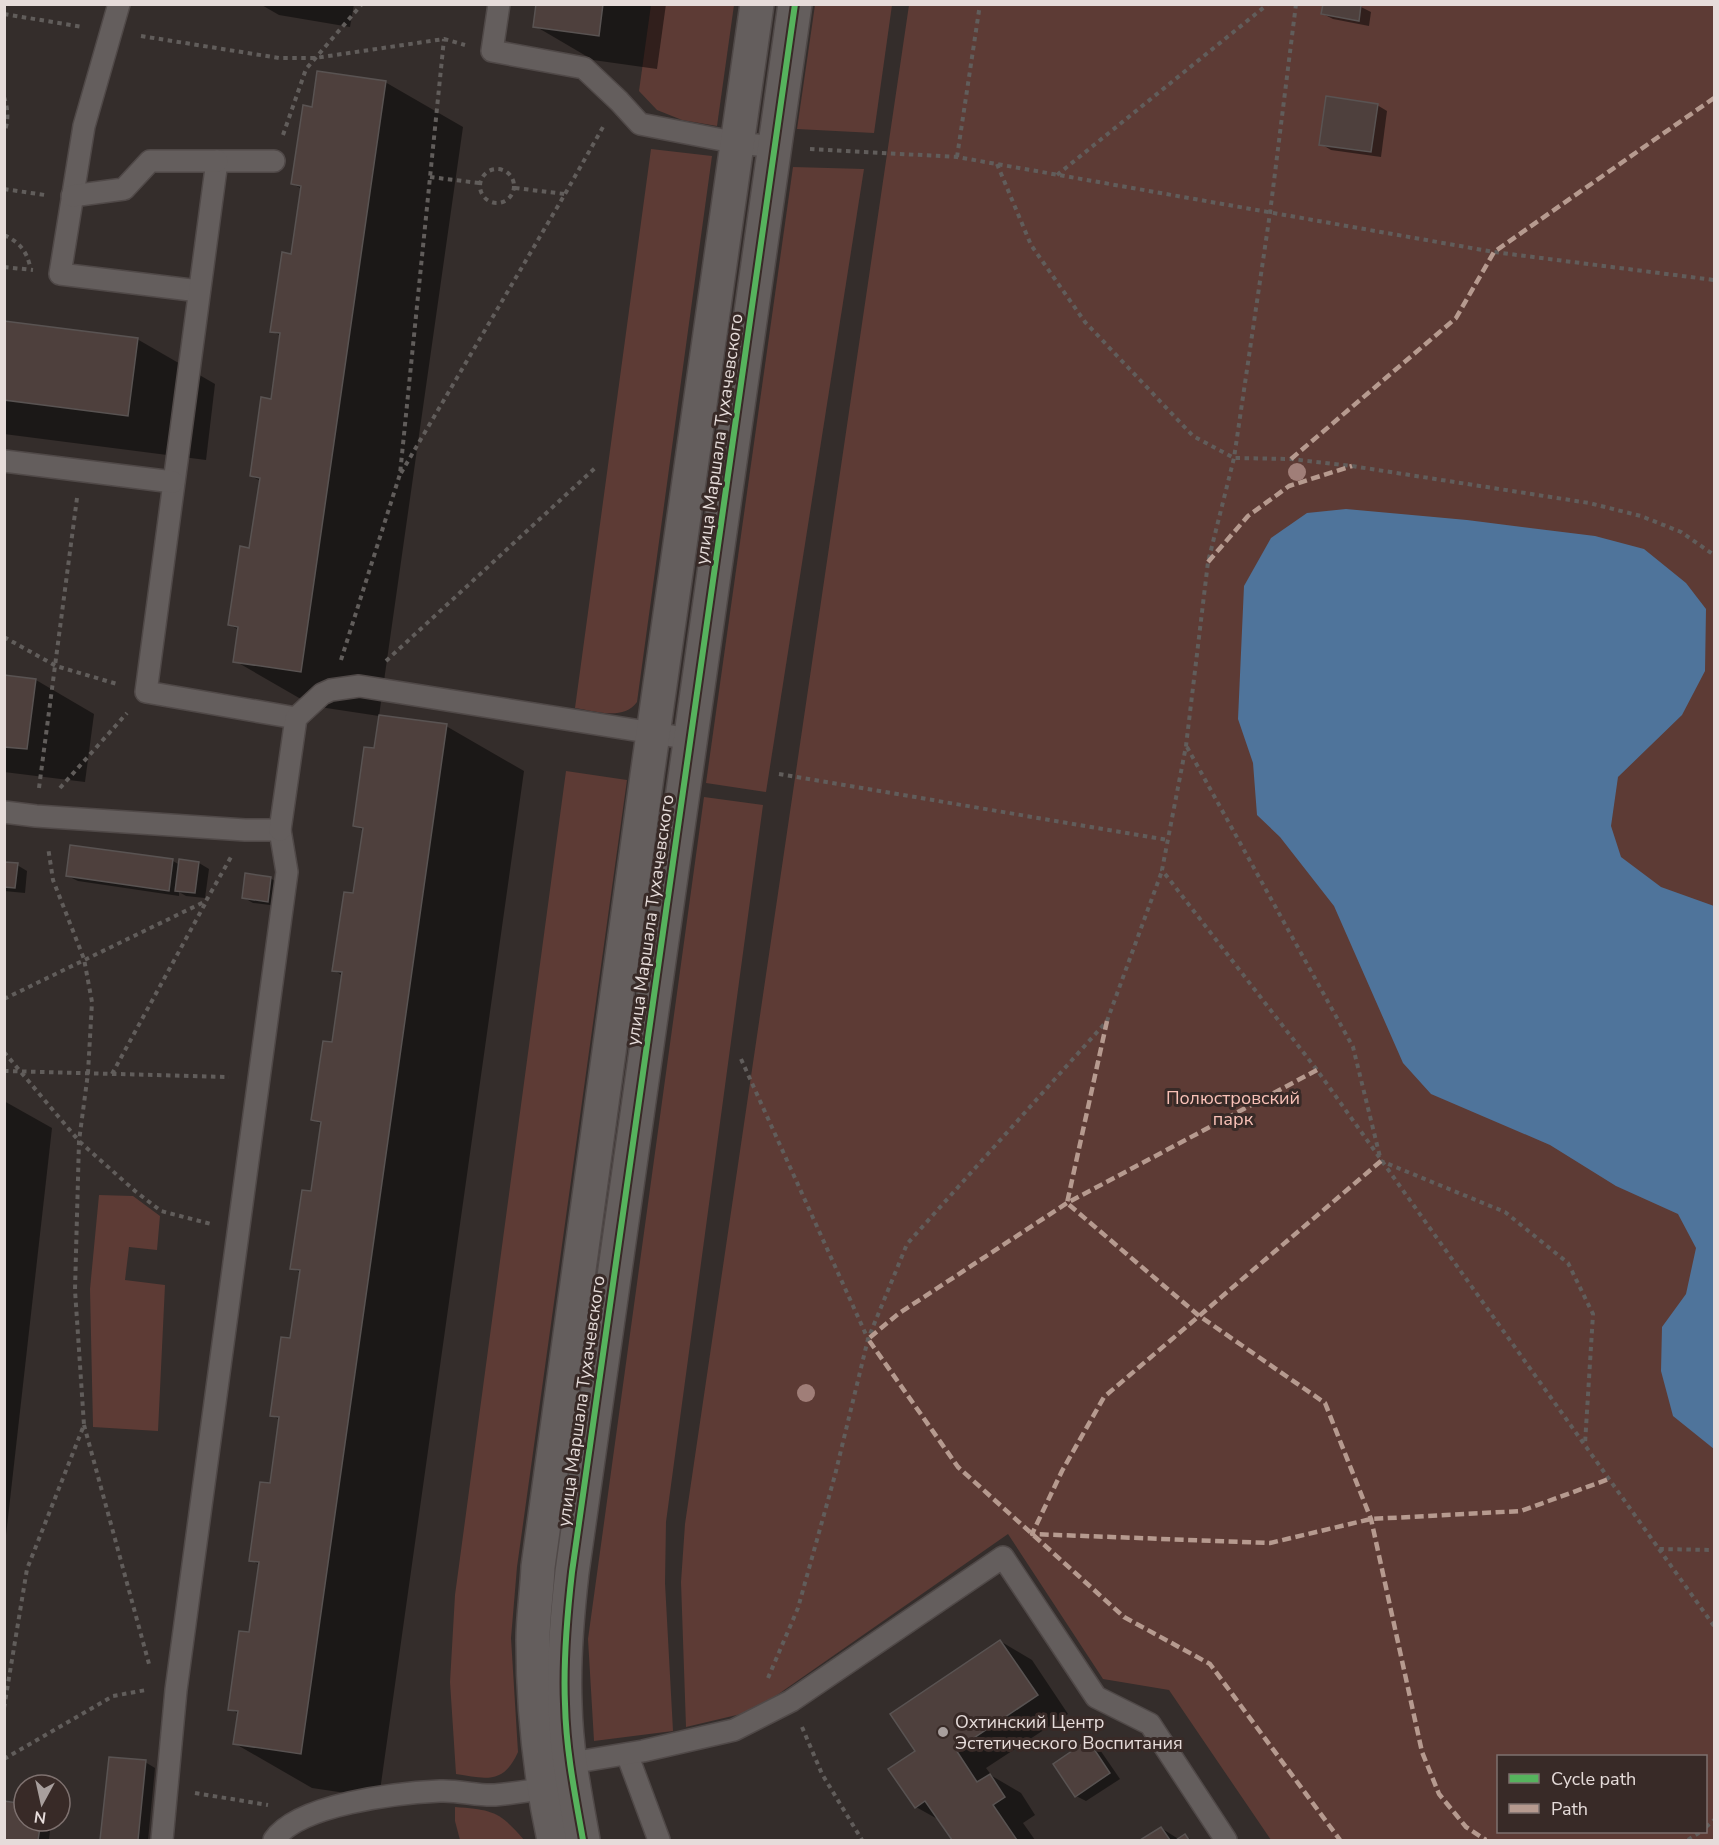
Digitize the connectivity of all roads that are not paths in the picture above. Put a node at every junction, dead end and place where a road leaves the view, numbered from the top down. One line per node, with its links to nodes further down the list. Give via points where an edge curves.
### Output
1 (119, 4): 9 (lane, via 84,126)
2 (499, 4): 5 (lane, via 492,51 584,68 640,124)
3 (757, 4): 5 (street, улица Маршала Тухачевского)
4 (795, 4): 6 (street, улица Маршала Тухачевского)
5 (738, 143): 6 (lane); 14 (street, улица Маршала Тухачевского)
6 (775, 147): 15 (street, улица Маршала Тухачевского)
7 (217, 161): 8 (lane); 9 (lane, via 150,161 124,189); 10 (lane)
8 (274, 161)
9 (72, 196): 10 (lane, via 60,273)
10 (199, 291): 12 (lane)
11 (4, 461): 12 (lane)
12 (173, 482): 13 (lane, via 146,692)
13 (296, 718): 14 (lane, via 322,694 359,686); 17 (lane)
14 (653, 734): 15 (lane); 19 (street, улица Маршала Тухачевского, via 538,1567 533,1639 535,1707)
15 (691, 739): 19 (street, улица Маршала Тухачевского, via 572,1572)
16 (4, 812): 17 (lane)
17 (280, 830): 20 (lane, via 286,872 259,1077 166,1689)
18 (627, 1754): 19 (lane); 24 (lane); 25 (lane, via 734,1730 791,1701 1003,1557 1096,1697 1150,1724)
19 (557, 1776): 21 (lane, via 493,1795 442,1791 357,1801 313,1813 280,1831); 22 (street, улица Маршала Тухачевского); 23 (street, улица Маршала Тухачевского)
20 (162, 1840)
21 (274, 1840)
22 (554, 1840)
23 (583, 1840)
24 (659, 1840)
25 (1226, 1840)

